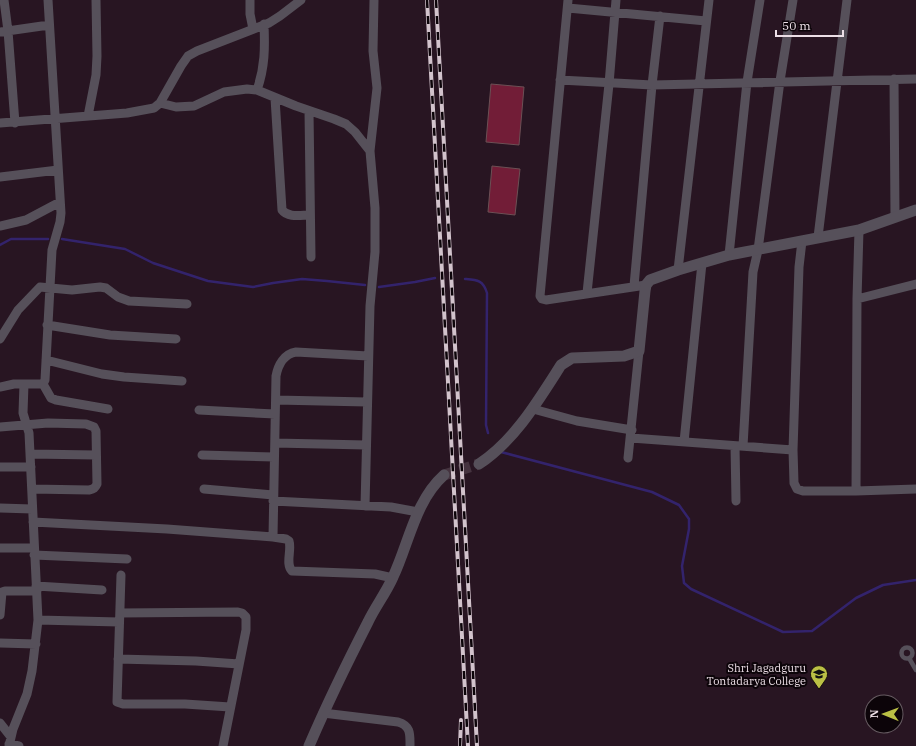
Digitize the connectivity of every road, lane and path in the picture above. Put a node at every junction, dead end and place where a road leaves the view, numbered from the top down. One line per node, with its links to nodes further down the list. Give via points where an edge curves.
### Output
1 (4, 0): 19 (street)
2 (48, 0): 17 (street)
3 (96, 0): 33 (street, via 96,75)
4 (250, 0): 18 (street)
5 (300, 0): 16 (street, via 280,16)
6 (374, 0): 37 (street, via 373,51 377,88)
7 (616, 0): 13 (street)
8 (709, 0): 15 (street)
9 (760, 0): 25 (street)
10 (793, 0): 24 (street)
11 (847, 0): 23 (street)
12 (568, 4): 13 (street); 22 (street)
13 (615, 12): 14 (street); 26 (street)
14 (660, 16): 15 (street); 27 (street)
15 (706, 21): 28 (street)
16 (264, 24): 18 (street); 29 (street, via 264,64)
17 (49, 25): 19 (street); 34 (street)
18 (252, 29): 31 (street, via 188,56)
19 (4, 32): 35 (street)
20 (894, 79): 21 (street); 23 (street); 43 (street)
21 (916, 79)
22 (560, 80): 26 (street); 57 (street, via 540,296 546,300)
23 (837, 80): 24 (street); 46 (street)
24 (780, 81): 25 (street); 48 (street)
25 (747, 82): 28 (street); 49 (street)
26 (609, 84): 27 (street); 57 (street)
27 (652, 85): 28 (street); 55 (street)
28 (700, 85): 52 (street)
29 (257, 90): 30 (street); 31 (street, via 224,92 194,106 176,107)
30 (275, 98): 32 (street); 42 (street, via 282,210 290,215)
31 (160, 103): 33 (street, via 145,111)
32 (309, 111): 37 (street, via 346,124); 42 (street)
33 (88, 116): 34 (street)
34 (54, 119): 35 (street); 38 (street)
35 (15, 122): 36 (street)
36 (0, 123)
37 (370, 151): 64 (street, via 375,244)
38 (58, 170): 39 (street); 40 (street)
39 (0, 177)
40 (60, 202): 44 (street, via 26,220); 56 (street)
41 (916, 210): 43 (street)
42 (310, 215): 50 (street)
43 (895, 218): 45 (street)
44 (0, 226)
45 (859, 230): 46 (street); 58 (street)
46 (818, 237): 47 (street)
47 (802, 241): 48 (street); 83 (street)
48 (758, 250): 49 (street); 82 (street, via 753,272)
49 (728, 255): 51 (street)
50 (312, 257)
51 (702, 263): 52 (street); 79 (street)
52 (678, 270): 54 (street, via 650,280)
53 (916, 284): 58 (street)
54 (646, 285): 55 (street); 63 (street)
55 (634, 286): 57 (street)
56 (49, 288): 59 (street, via 72,290 100,287 129,300); 60 (street); 61 (street, via 40,287 36,290 18,310)
57 (587, 293)
58 (857, 299): 96 (street)
59 (187, 304)
60 (47, 325): 62 (street, via 110,335); 65 (street)
61 (0, 339)
62 (176, 339)
63 (639, 350): 73 (street, via 624,356 572,358 565,361); 78 (street)
64 (368, 356): 70 (street, via 291,353 279,365 277,371); 71 (street)
65 (46, 360): 66 (street, via 102,374); 68 (street)
66 (182, 381)
67 (24, 384): 68 (street); 69 (street); 76 (street, via 23,413)
68 (43, 384): 72 (street, via 51,398 56,400)
69 (0, 387)
70 (276, 400): 71 (street); 75 (street)
71 (367, 402): 81 (street)
72 (108, 409)
73 (533, 409): 78 (street); 89 (street, via 504,443)
74 (199, 410): 75 (street)
75 (275, 414): 80 (street)
76 (27, 425): 77 (street); 84 (street); 85 (street, via 48,423 94,426)
77 (0, 427)
78 (631, 434): 79 (street); 88 (street)
79 (684, 442): 82 (street)
80 (275, 443): 81 (street); 87 (street)
81 (366, 445): 99 (street)
82 (739, 446): 83 (street); 98 (street)
83 (792, 450): 96 (street, via 794,483 797,488 803,491)
84 (30, 454): 85 (street); 91 (street)
85 (96, 455): 93 (street, via 97,484 93,489)
86 (202, 455): 87 (street)
87 (274, 457): 97 (street)
88 (628, 458)
89 (479, 464)
90 (0, 467): 91 (street)
91 (31, 467): 93 (street)
92 (444, 475): 102 (street)
93 (32, 489): 101 (street)
94 (204, 489): 97 (street)
95 (916, 489): 96 (street)
96 (856, 491)
97 (273, 498): 99 (street); 104 (street)
98 (736, 501)
99 (365, 506): 102 (street)
100 (0, 508): 101 (street)
101 (32, 509): 103 (street)
102 (418, 512): 109 (street)
103 (33, 522): 104 (street); 106 (street)
104 (273, 537): 109 (street, via 289,541 289,568 292,571 375,574)
105 (0, 548): 106 (street)
106 (34, 551): 107 (street); 110 (street)
107 (127, 559)
108 (121, 575): 113 (street)
109 (393, 578): 122 (street, via 370,617)
110 (36, 589): 111 (street); 112 (street, via 2,592); 114 (street)
111 (102, 590)
112 (0, 615)
113 (120, 617): 114 (street); 118 (street); 119 (street, via 242,613 247,621)
114 (38, 620): 116 (street)
115 (0, 643): 116 (street)
116 (36, 644): 124 (street, via 27,694)
117 (909, 658): 120 (lane)
118 (118, 659): 119 (street); 121 (street, via 116,699 119,704)
119 (239, 664): 121 (street)
120 (916, 670)
121 (230, 707): 126 (street)
122 (323, 713): 127 (street); 128 (street, via 404,724 410,732)
123 (0, 723): 124 (street)
124 (9, 742): 125 (street)
125 (19, 746)
126 (223, 746)
127 (309, 746)
128 (410, 746)

